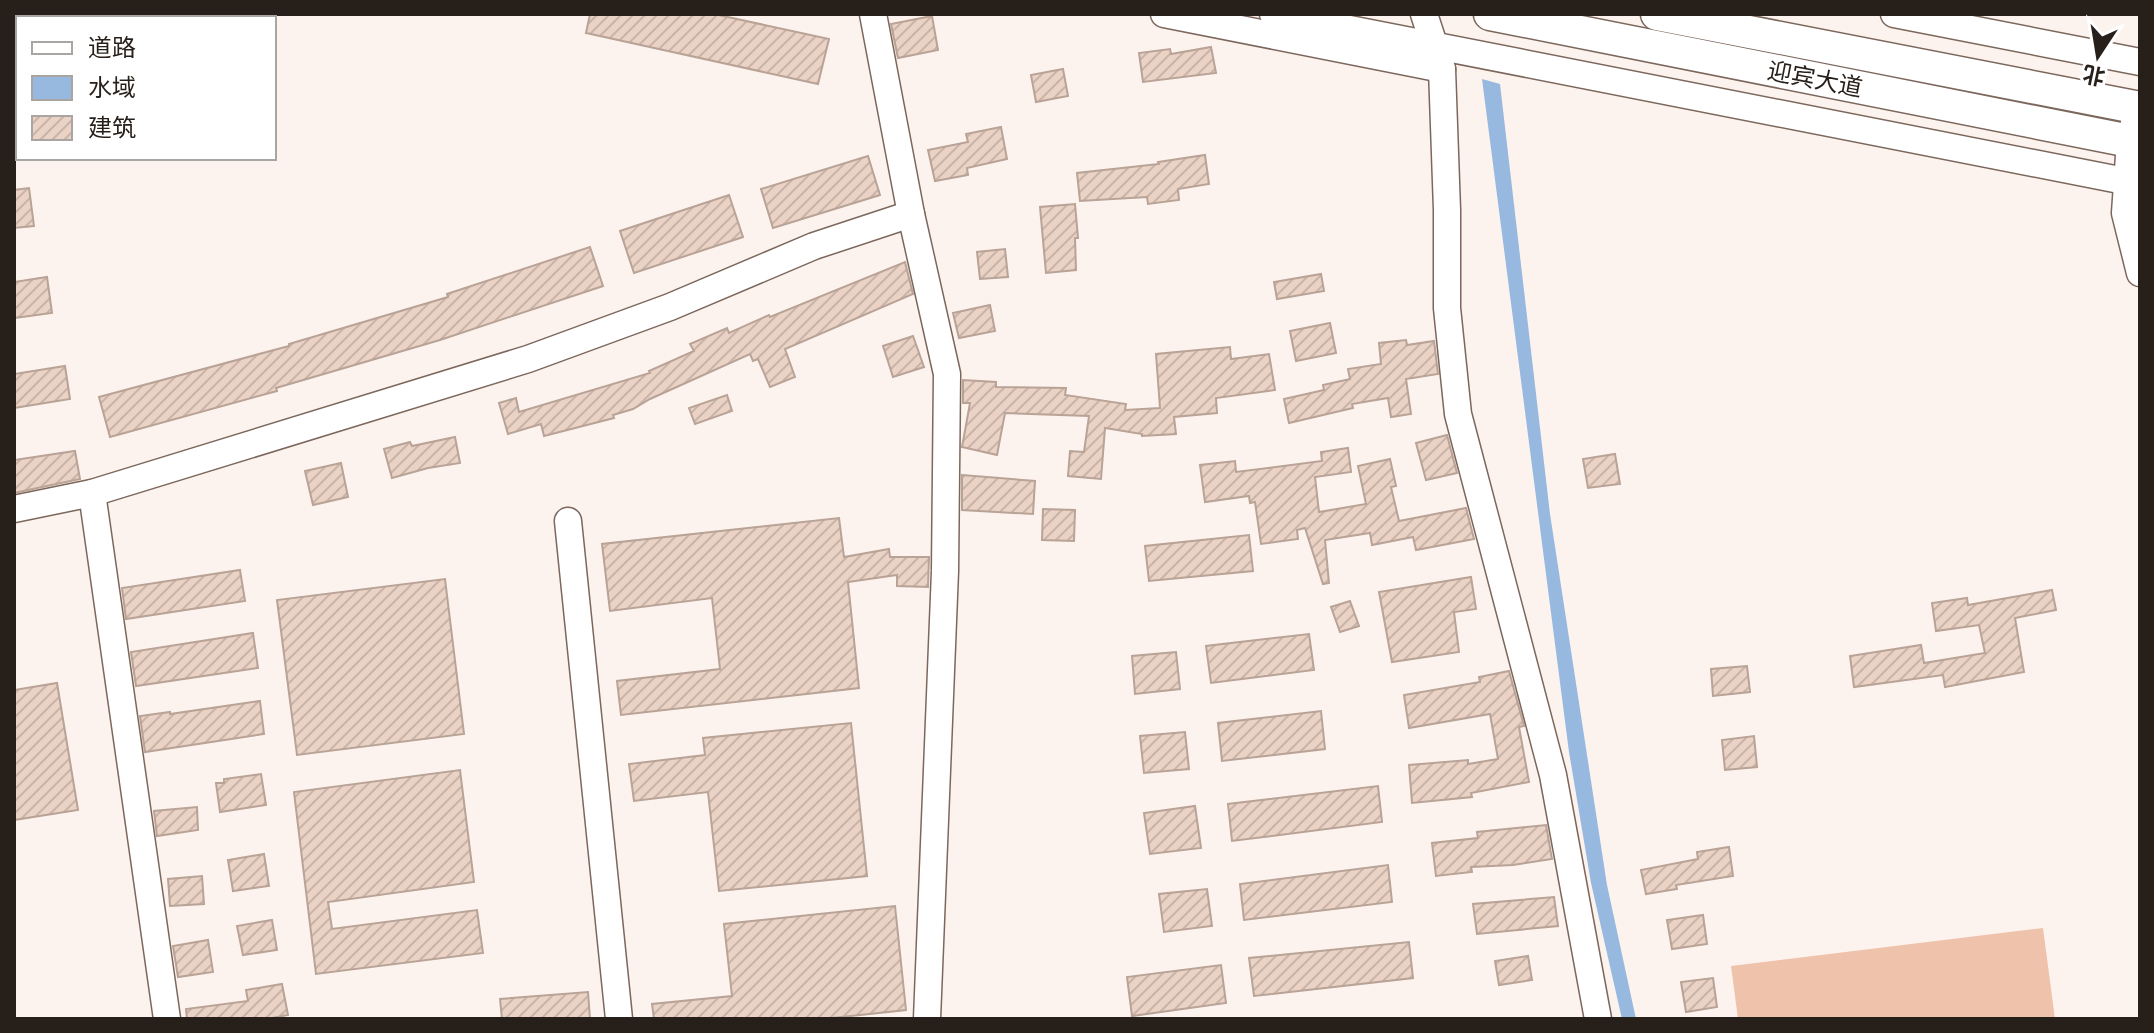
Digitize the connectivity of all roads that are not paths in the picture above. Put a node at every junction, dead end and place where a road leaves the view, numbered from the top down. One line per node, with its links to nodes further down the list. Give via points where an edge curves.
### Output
1 (873, 14): 13 (street)
2 (1164, 14): 8 (street)
3 (1273, 14): 8 (street)
4 (1424, 14): 8 (street)
5 (1490, 14): 11 (main road, 迎宾大道)
6 (1657, 14): 10 (main road, 迎宾大道)
7 (1894, 14): 9 (street)
8 (1438, 57): 12 (street); 21 (street, via 1447,308 1458,414 1553,775)
9 (2140, 62)
10 (2139, 104): 11 (street)
11 (2135, 142): 12 (street)
12 (2134, 183): 14 (street, via 2125,213)
13 (911, 214): 15 (street, via 814,246 528,359); 20 (street, via 947,374)
14 (2140, 273)
15 (92, 493): 16 (street); 18 (street)
16 (14, 509)
17 (568, 521): 19 (street)
18 (167, 1019)
19 (619, 1019)
20 (927, 1019)
21 (1598, 1019)

